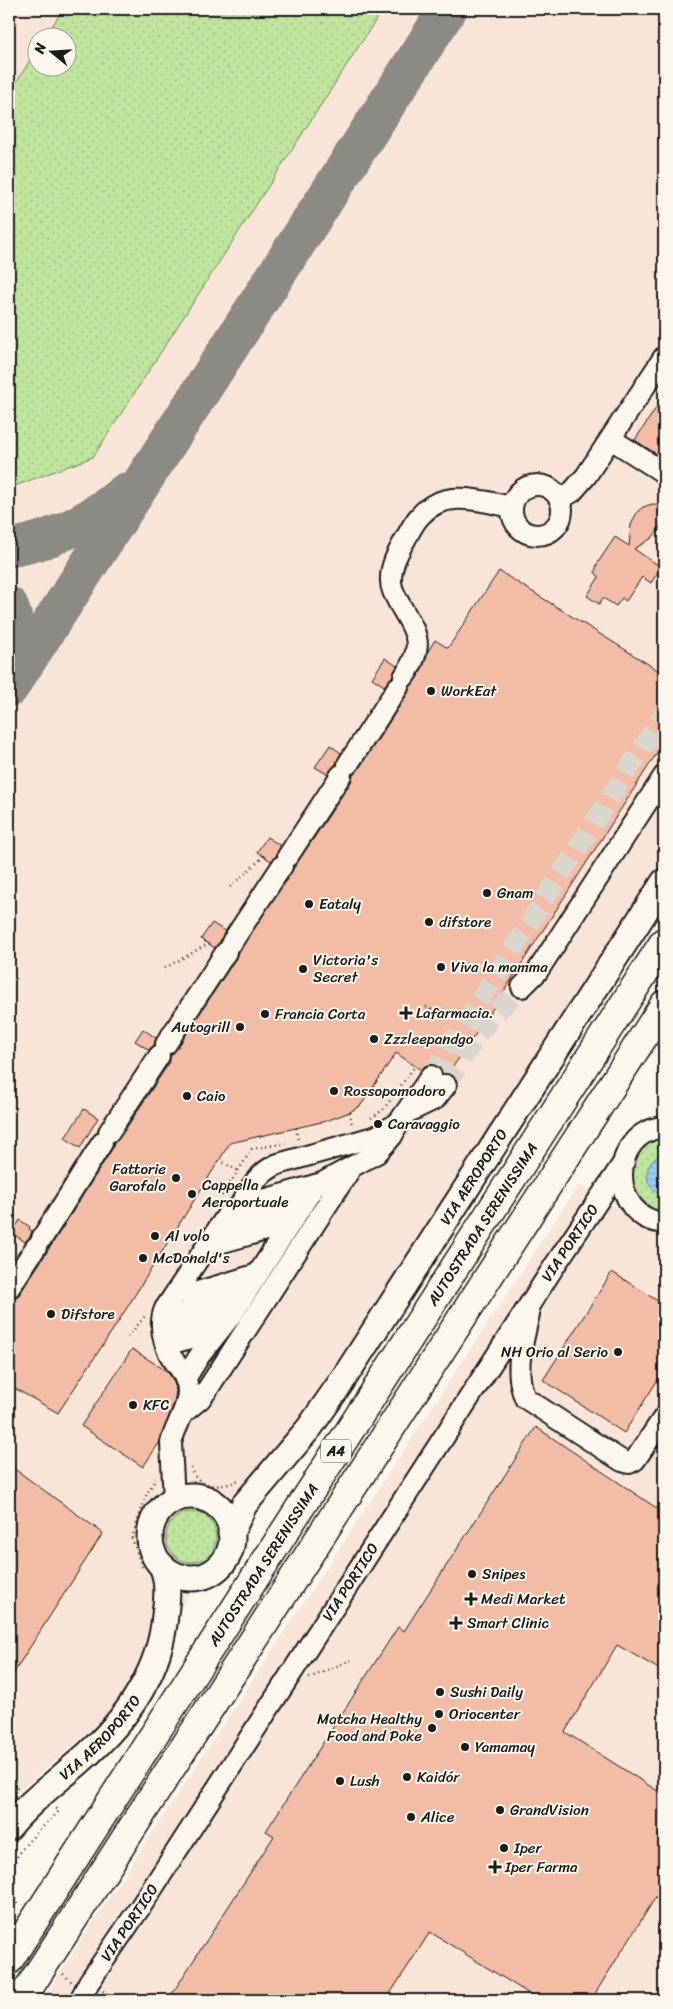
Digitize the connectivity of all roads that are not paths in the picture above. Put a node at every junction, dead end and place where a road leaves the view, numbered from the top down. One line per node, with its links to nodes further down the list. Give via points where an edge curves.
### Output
1 (664, 357): 2 (street)
2 (611, 439): 3 (street); 4 (street, via 572,492)
3 (664, 473)
4 (560, 499): 5 (street, via 554,490 538,484 516,496); 5 (street, via 563,508 560,522 548,534 540,536 518,527)
5 (512, 507): 24 (street, via 453,498 435,502 419,516 395,557 391,573 393,592 418,641 413,664 285,861 222,946 162,1050)
6 (664, 776): 9 (street, via 537,972)
7 (664, 882): 35 (main road, VIA AEROPORTO, via 342,1381)
8 (664, 942): 43 (highway, AUTOSTRADA SERENISSIMA / A4)
9 (522, 987)
10 (664, 1005): 45 (highway, A4)
11 (438, 1080): 12 (street)
12 (403, 1118): 15 (street, via 382,1148); 17 (street, via 377,1136 265,1170)
13 (664, 1127): 14 (street, VIA PORTICO, via 637,1139)
14 (622, 1165): 19 (street, via 623,1188 633,1207 651,1220); 27 (street, VIA PORTICO)
15 (350, 1169): 16 (street); 33 (street, via 200,1399)
16 (315, 1185): 17 (street); 18 (street)
17 (239, 1207): 20 (street, via 228,1214)
18 (296, 1214): 20 (street); 21 (street)
19 (664, 1223)
20 (215, 1233): 22 (street)
21 (279, 1240): 22 (street); 23 (street)
22 (193, 1266): 23 (street, via 199,1277); 25 (street)
23 (262, 1267): 25 (street, via 191,1294); 26 (street)
24 (9, 1288)
25 (176, 1291): 28 (street)
26 (245, 1294): 28 (street, via 181,1313); 29 (street)
27 (533, 1300): 34 (street, via 518,1368 524,1398 629,1463 635,1460); 44 (street, VIA PORTICO, via 141,1906 89,1982)
28 (165, 1309): 31 (street, via 162,1315)
29 (233, 1313): 30 (street); 31 (street)
30 (219, 1330): 31 (street); 32 (street)
31 (165, 1339): 32 (street)
32 (185, 1379): 33 (street, via 188,1386)
33 (184, 1413): 37 (street, via 171,1443)
34 (664, 1417)
35 (278, 1467): 36 (main road, VIA AEROPORTO, via 244,1488 218,1499); 38 (main road, VIA AEROPORTO, via 244,1505)
36 (206, 1499): 37 (main road, via 193,1496); 38 (main road, via 221,1510)
37 (174, 1500): 39 (main road, via 162,1508 151,1526 151,1546)
38 (232, 1533): 40 (main road, via 225,1560)
39 (162, 1566): 40 (main road, via 181,1577); 41 (main road, VIA AEROPORTO, via 166,1574 167,1595)
40 (203, 1576): 41 (main road, VIA AEROPORTO, via 183,1592)
41 (164, 1631): 42 (main road, VIA AEROPORTO, via 150,1674 127,1711 80,1762 36,1785)
42 (9, 1827)
43 (9, 1960)
44 (76, 1992)
45 (21, 2000)

